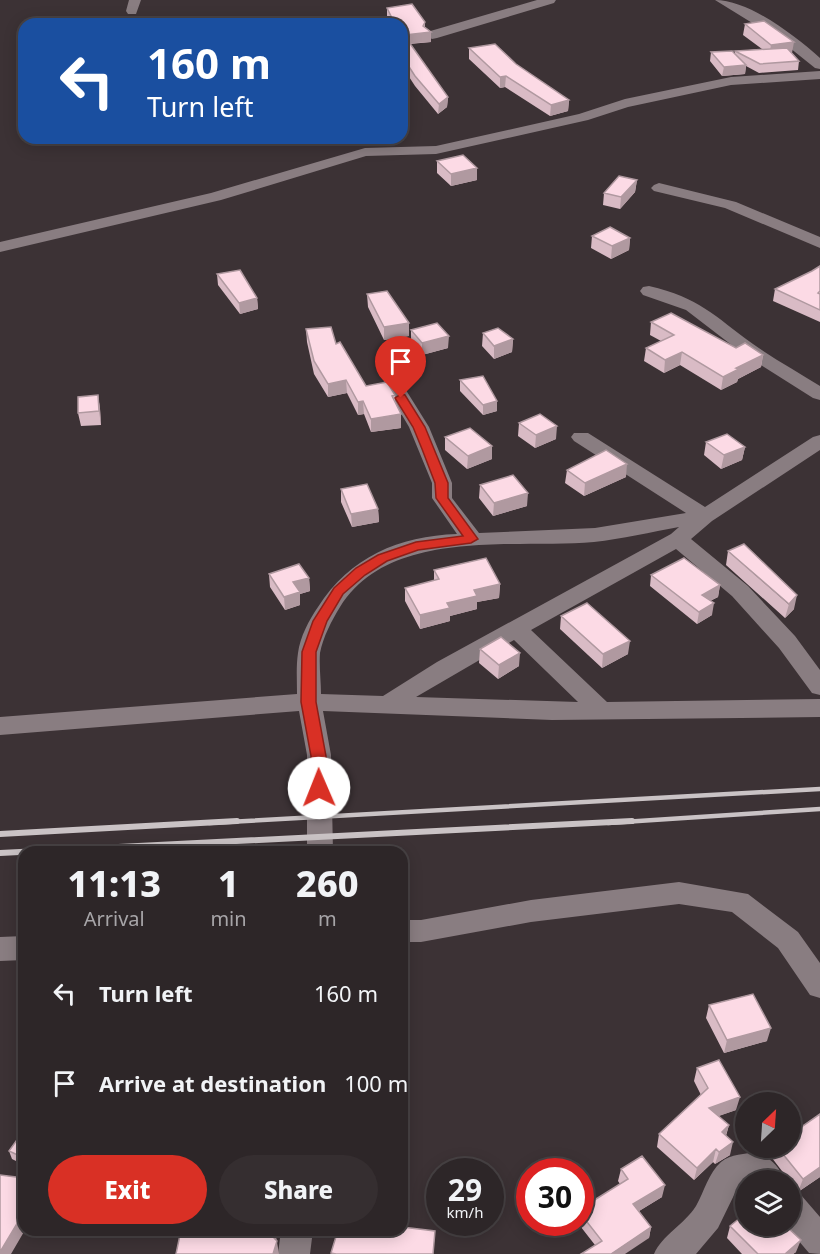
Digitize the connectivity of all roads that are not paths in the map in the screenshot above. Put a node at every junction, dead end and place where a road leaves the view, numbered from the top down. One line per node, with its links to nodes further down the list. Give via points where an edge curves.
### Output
1 (550, 0): 3 (street)
2 (722, 0): 4 (street, via 760,19)
3 (432, 35)
4 (820, 65)
5 (820, 75): 8 (street, via 731,81 436,150 365,152 215,196)
6 (659, 188): 7 (street, via 730,205)
7 (820, 243)
8 (0, 247)
9 (649, 291): 11 (street, via 672,295 698,308 748,349)
10 (392, 383): 15 (street, via 419,427 442,483 442,498)
11 (820, 394)
12 (581, 437): 14 (street)
13 (820, 441): 14 (street)
14 (705, 516): 15 (street, via 595,535); 16 (street)
15 (471, 539): 19 (street, via 416,546 382,558 339,591 320,621 309,652)
16 (678, 539): 17 (street); 18 (street, via 740,591 787,642)
17 (517, 630): 20 (street, via 445,668); 22 (street)
18 (820, 687)
19 (309, 702): 20 (street); 23 (street); 24 (street, via 319,756)
20 (387, 705): 22 (street)
21 (820, 708): 22 (street)
22 (602, 711)
23 (0, 726)
24 (320, 846)
25 (408, 931): 28 (street, via 679,892 740,902 788,940)
26 (18, 948): 27 (street)
27 (0, 949)
28 (820, 986)
29 (735, 1170): 36 (street, via 691,1238)
30 (735, 1170): 31 (street)
31 (760, 1170)
32 (801, 1219): 34 (street)
33 (296, 1236): 35 (street)
34 (820, 1242)
35 (294, 1254)
36 (670, 1254)

